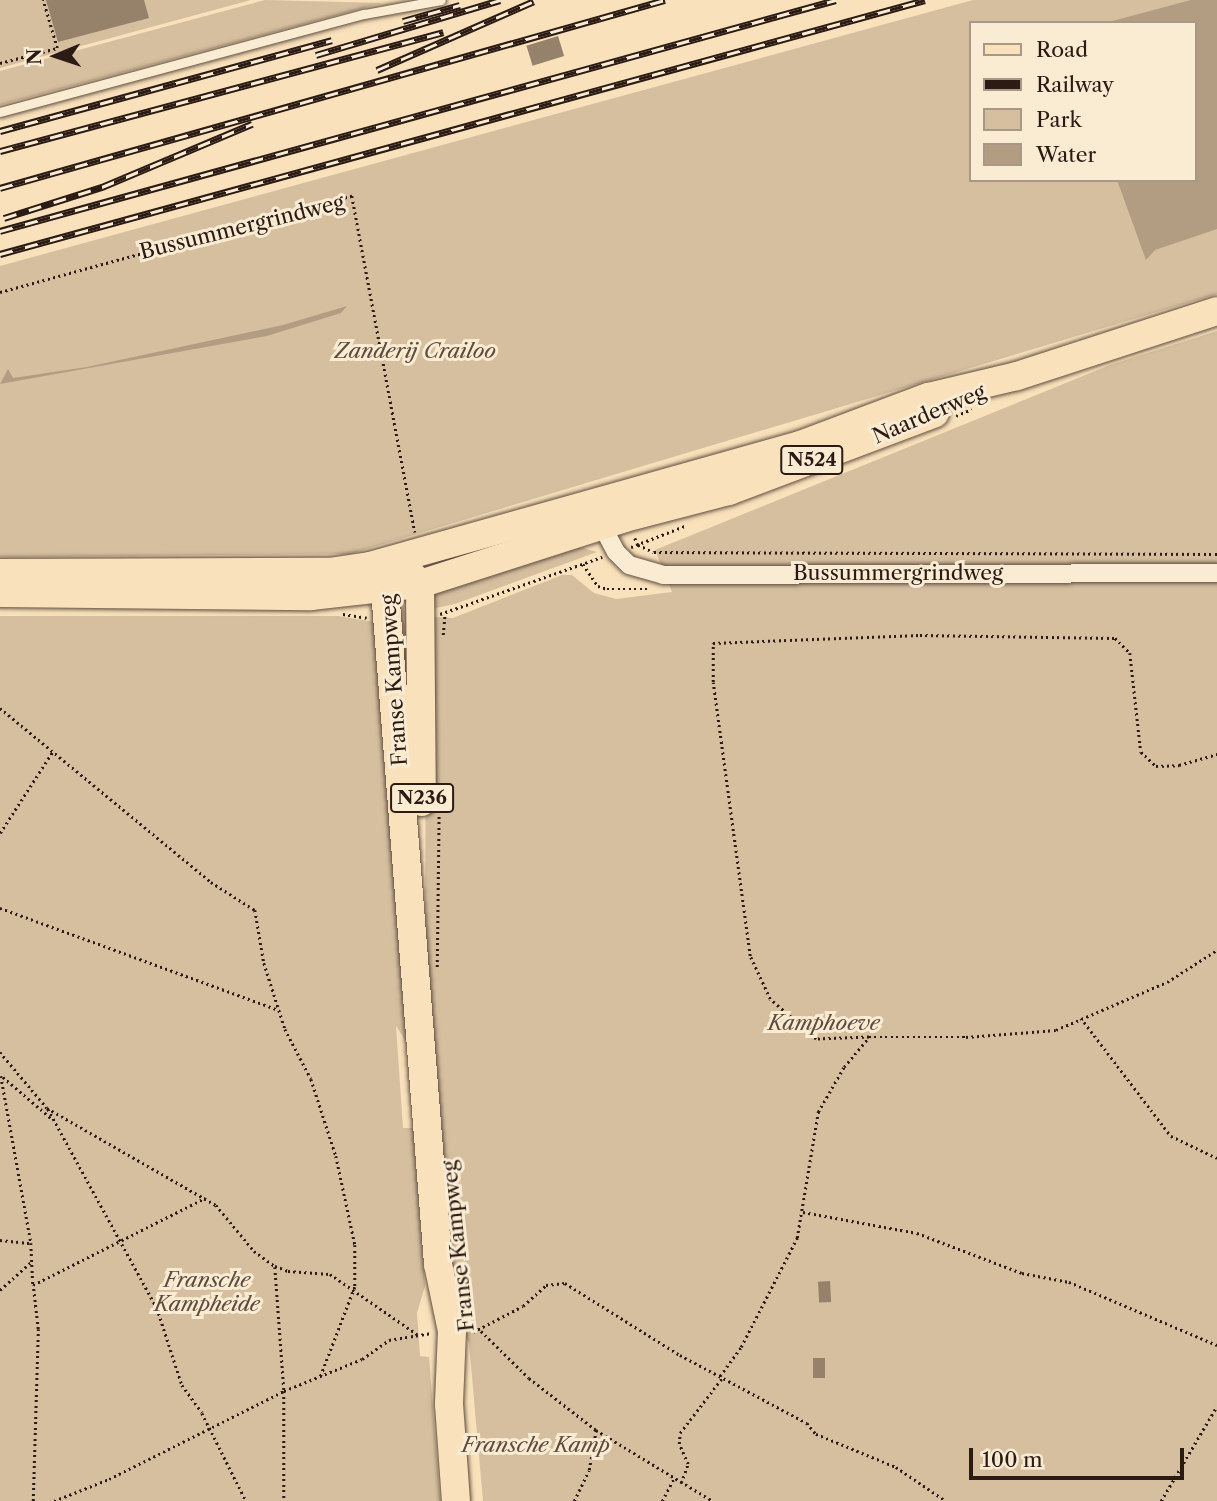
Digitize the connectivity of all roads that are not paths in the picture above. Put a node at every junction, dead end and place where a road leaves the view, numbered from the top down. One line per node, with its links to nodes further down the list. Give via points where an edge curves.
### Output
1 (441, 0): 2 (lane, via 363,14)
2 (0, 112)
3 (1217, 311): 4 (main road, Naarderweg / N524, via 1017,376 928,397)
4 (597, 514): 5 (main road, N524); 7 (street, Bussummergrindweg, via 615,552 629,565 663,575); 8 (main road, N524)
5 (407, 556): 6 (main road, via 329,572); 8 (main road, Franse Kampweg); 9 (main road, Franse Kampweg / N236)
6 (0, 573)
7 (1217, 573)
8 (420, 584): 9 (main road); 11 (main road, Franse Kampweg / N236)
9 (385, 590): 10 (main road, via 310,596); 11 (main road, Franse Kampweg / N236)
10 (0, 593)
11 (420, 1012): 12 (main road, Franse Kampweg / N236, via 438,1264 452,1331 449,1404)
12 (456, 1501)

